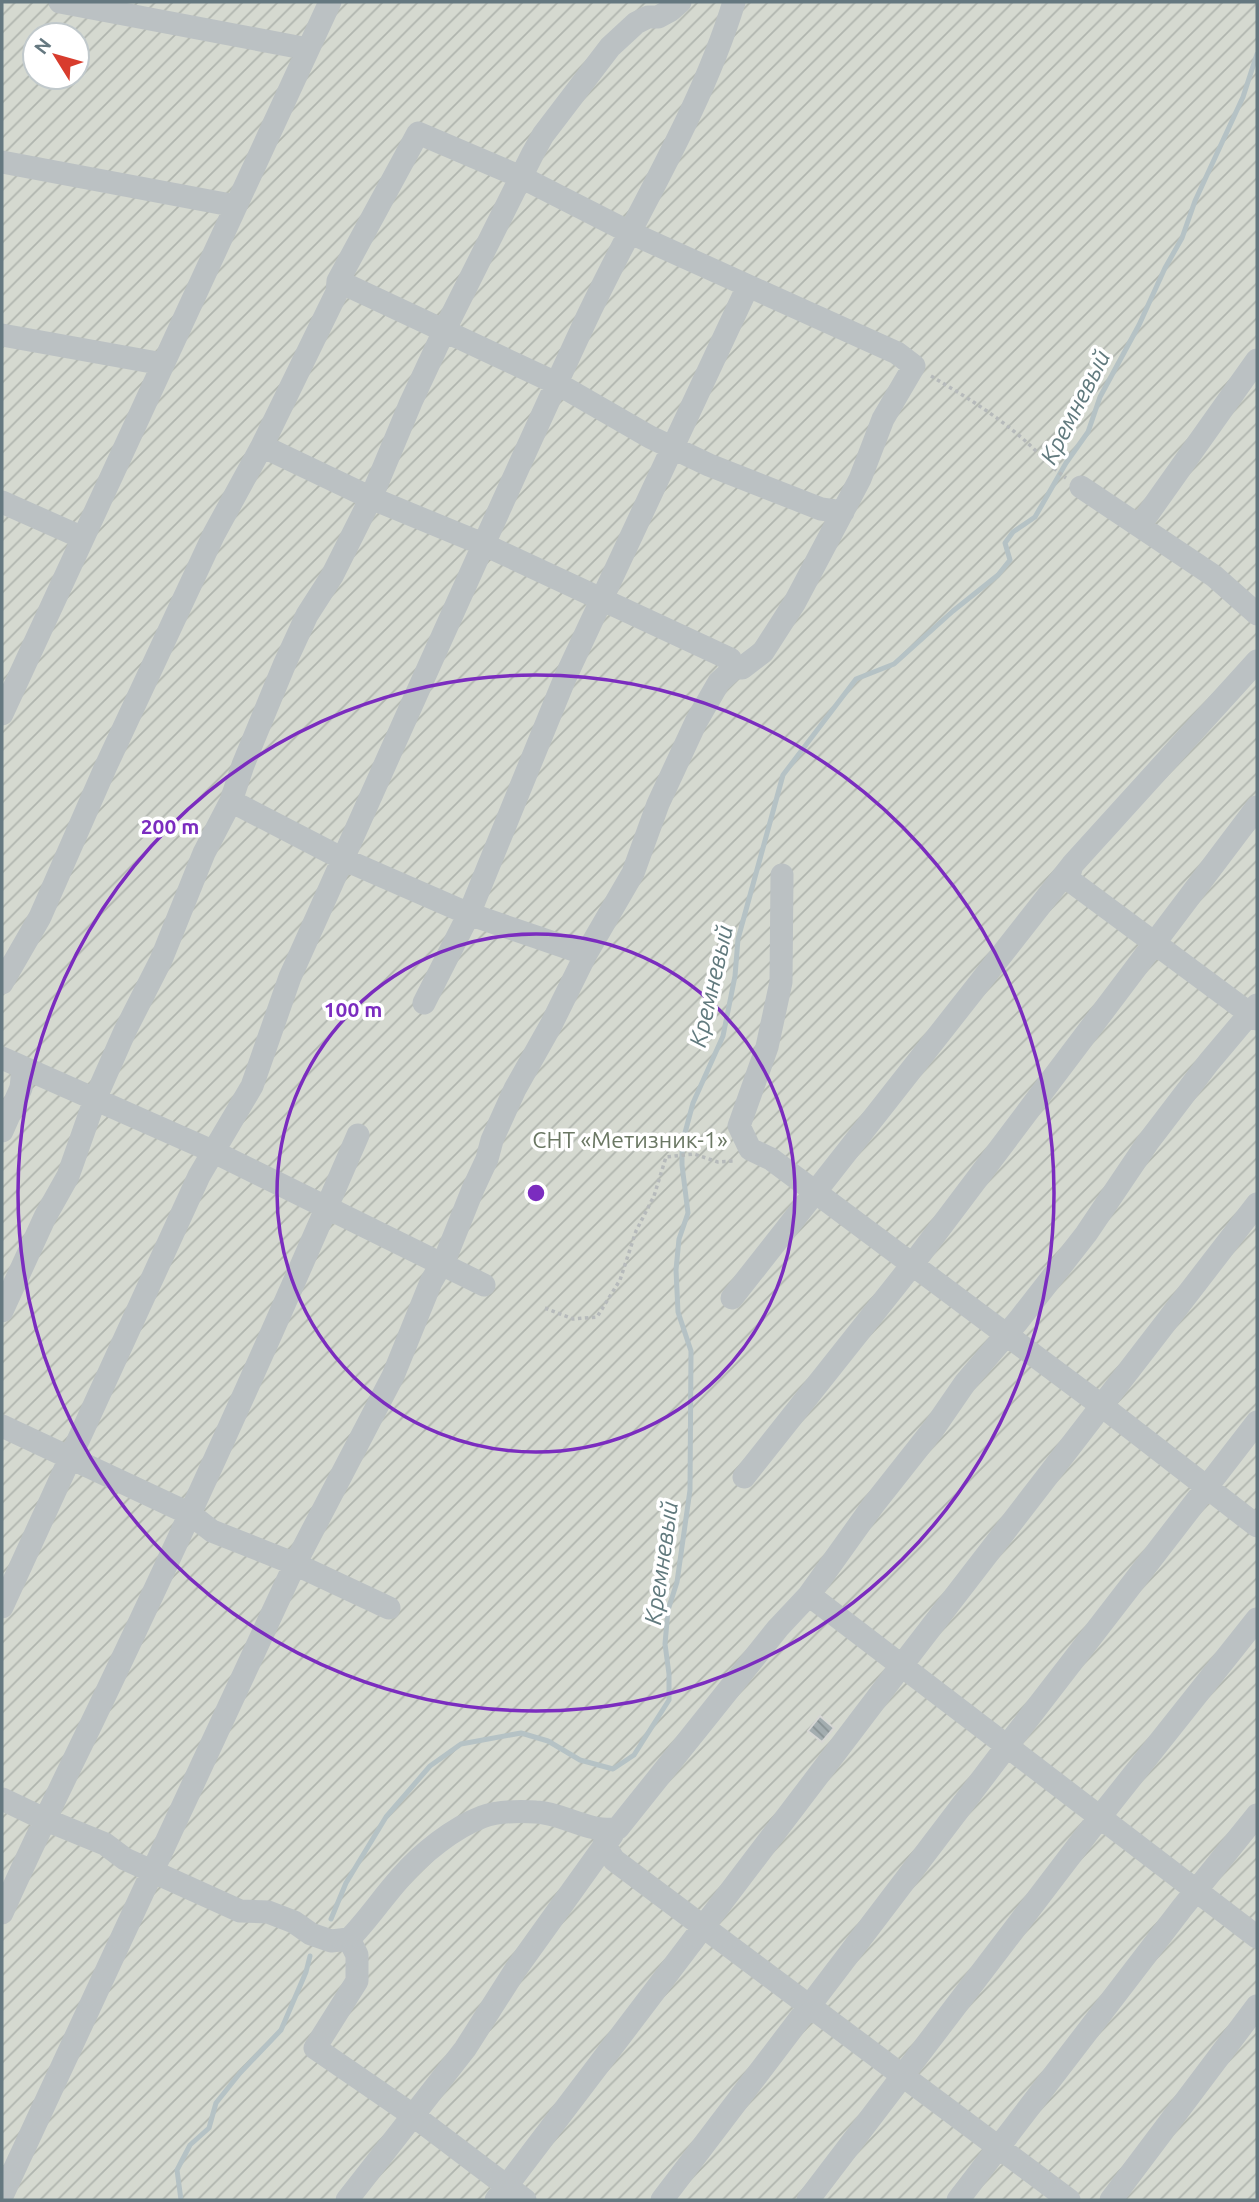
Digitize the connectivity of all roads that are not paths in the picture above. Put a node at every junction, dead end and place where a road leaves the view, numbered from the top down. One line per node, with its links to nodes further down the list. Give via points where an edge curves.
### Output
1 (60, 2): 5 (lane)
2 (330, 2): 5 (lane)
3 (680, 2): 7 (lane, via 658,17 636,23 610,47 543,135)
4 (734, 2): 9 (lane, via 694,106)
5 (308, 49): 8 (lane)
6 (2, 162): 8 (lane)
7 (521, 177): 9 (lane); 10 (lane, via 418,133); 12 (lane)
8 (236, 206): 15 (lane)
9 (631, 233): 11 (lane); 16 (lane)
10 (338, 281): 12 (lane); 17 (lane, via 337,292)
11 (748, 286): 18 (lane); 22 (lane, via 897,353 914,366 883,419)
12 (444, 331): 16 (lane); 20 (lane)
13 (2, 335): 15 (lane)
14 (1257, 360): 23 (lane)
15 (163, 364): 24 (lane)
16 (558, 384): 18 (lane); 25 (lane)
17 (262, 446): 20 (lane); 40 (lane, via 214,534 40,917)
18 (672, 447): 22 (lane, via 821,509); 26 (lane)
19 (1081, 487): 23 (lane)
20 (371, 498): 25 (lane); 32 (lane, via 307,615)
21 (2, 502): 24 (lane)
22 (843, 512): 29 (lane, via 763,652)
23 (1140, 525): 27 (lane, via 1214,576)
24 (83, 538): 30 (lane)
25 (485, 545): 26 (lane); 34 (lane)
26 (601, 600): 37 (lane); 39 (lane, via 730,659 730,672 696,722 633,873)
27 (1257, 614)
28 (1257, 661): 35 (lane)
29 (742, 668)
30 (8, 684): 31 (lane)
31 (2, 714)
32 (232, 801): 34 (lane); 45 (lane, via 204,853 161,960)
33 (1257, 807): 38 (lane)
34 (343, 859): 37 (lane); 48 (lane, via 290,977 252,1086)
35 (1072, 865): 38 (lane, via 1068,879); 49 (lane)
36 (782, 874): 49 (lane, via 781,982 767,1046 739,1126 750,1149 771,1159)
37 (469, 914): 39 (lane); 41 (lane)
38 (1154, 942): 42 (lane); 53 (lane)
39 (586, 954): 52 (lane, via 525,1069)
40 (2, 983)
41 (424, 1003)
42 (1255, 1012): 57 (lane, via 1209,1062 1086,1234)
43 (2, 1058): 44 (lane)
44 (23, 1068): 45 (lane); 46 (lane, via 20,1088)
45 (95, 1099): 48 (lane); 56 (lane, via 68,1176)
46 (2, 1130)
47 (358, 1135): 51 (lane)
48 (212, 1151): 51 (lane); 61 (lane)
49 (814, 1193): 53 (lane); 55 (lane)
50 (1257, 1204): 58 (lane)
51 (327, 1207): 52 (lane); 64 (lane)
52 (442, 1263): 54 (lane); 66 (lane, via 393,1376)
53 (912, 1265): 57 (lane); 62 (lane)
54 (484, 1284)
55 (732, 1298)
56 (2, 1311)
57 (1007, 1334): 58 (lane); 67 (lane, via 965,1383)
58 (1102, 1406): 63 (lane); 71 (lane)
59 (1257, 1422): 63 (lane)
60 (2, 1426): 61 (lane)
61 (70, 1459): 64 (lane); 68 (lane)
62 (744, 1477)
63 (1206, 1486): 65 (lane); 72 (lane)
64 (190, 1514): 66 (lane, via 212,1531); 76 (lane)
65 (1257, 1526)
66 (295, 1564): 69 (lane); 78 (lane)
67 (808, 1595): 71 (lane); 77 (lane)
68 (2, 1607)
69 (388, 1608)
70 (1257, 1619): 75 (lane)
71 (902, 1665): 72 (lane); 81 (lane)
72 (1007, 1746): 75 (lane); 84 (lane)
73 (2, 1798): 76 (lane)
74 (1257, 1815): 79 (lane)
75 (1098, 1818): 79 (lane); 86 (lane)
76 (44, 1819): 78 (lane, via 105,1844); 80 (lane)
77 (611, 1836): 81 (lane, via 614,1860); 83 (lane, via 538,1811 483,1816 401,1876); 87 (lane)
78 (153, 1871): 83 (lane, via 240,1911 268,1912 331,1941); 89 (lane)
79 (1196, 1891): 82 (lane); 88 (lane)
80 (2, 1913)
81 (703, 1927): 84 (lane); 90 (lane)
82 (1257, 1937)
83 (349, 1939): 87 (lane, via 357,1955 357,1981 315,2048)
84 (810, 2005): 86 (lane); 94 (lane)
85 (1257, 2006): 98 (lane)
86 (902, 2076): 88 (lane); 95 (lane)
87 (414, 2116): 90 (lane); 92 (lane)
88 (999, 2146): 96 (lane); 97 (lane)
89 (8, 2168): 91 (lane)
90 (501, 2193): 93 (lane)
91 (2, 2196)
92 (347, 2200)
93 (525, 2200)
94 (662, 2200)
95 (808, 2200)
96 (958, 2200)
97 (1069, 2200)
98 (1111, 2200)

